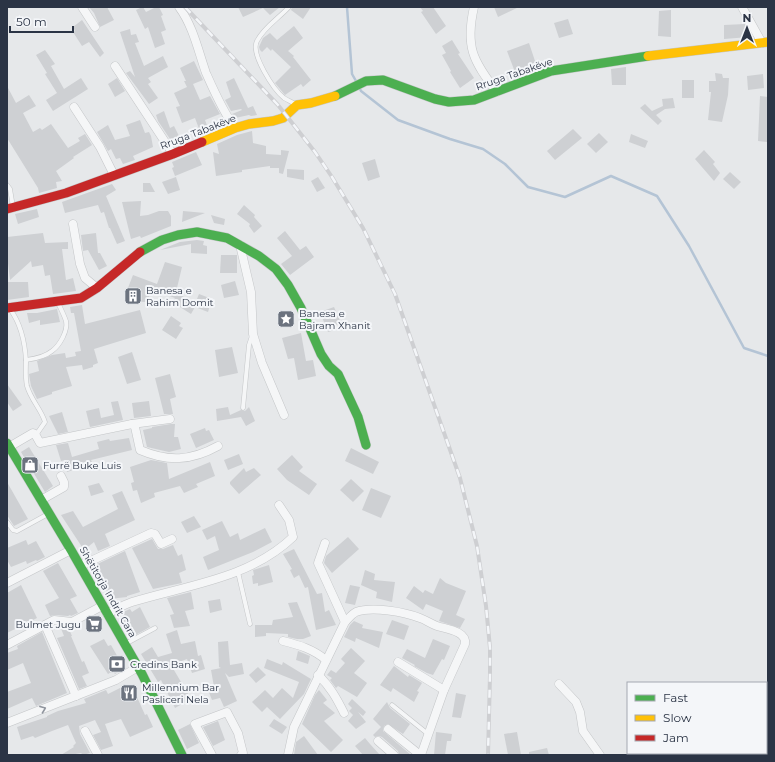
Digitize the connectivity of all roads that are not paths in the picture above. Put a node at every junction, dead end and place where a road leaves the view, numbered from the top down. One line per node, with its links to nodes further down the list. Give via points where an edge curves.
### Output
1 (82, 7): 6 (street)
2 (179, 7): 12 (street, via 187,20 228,119)
3 (289, 7): 10 (lane, via 268,26 256,43 256,50 272,85 284,98)
4 (474, 7): 9 (street, via 470,30 472,50 480,69)
5 (742, 7): 7 (street)
6 (95, 27)
7 (765, 42): 9 (street, Rruga Tabakëve, via 551,71)
8 (115, 66): 13 (street)
9 (497, 92): 10 (street, Rruga Tabakëve, via 474,100 449,102 374,79 337,95)
10 (297, 105): 12 (street, Rruga Tabakëve, via 283,118)
11 (74, 107): 14 (street, via 100,147)
12 (235, 128): 13 (street, Rruga Tabakëve)
13 (173, 154): 14 (street, Rruga Tabakëve)
14 (114, 176): 16 (street, Rruga Tabakëve, via 66,193)
15 (7, 185): 16 (lane, via 10,189)
16 (10, 208)
17 (73, 224): 19 (street, via 85,278)
18 (240, 245): 19 (street, via 227,238 197,232 178,235 140,252); 22 (street, via 251,292); 30 (street, via 276,269 288,285 321,354 338,374 358,417)
19 (97, 288): 20 (street, via 81,298)
20 (57, 301): 21 (street); 23 (lane, via 66,321 62,339 52,352)
21 (8, 307): 23 (lane, via 20,323)
22 (253, 334): 24 (lane, via 249,345); 25 (street)
23 (26, 360): 28 (lane, via 27,386 45,422)
24 (243, 408)
25 (284, 415)
26 (170, 419): 27 (street)
27 (132, 424): 28 (street, via 40,443); 31 (street, via 140,450 156,456 172,459 205,453)
28 (36, 435): 29 (street, via 30,433)
29 (8, 445): 33 (street, Shëtitorja Indrit Cara)
30 (366, 445)
31 (218, 446)
32 (61, 476): 33 (street, via 64,487)
33 (41, 500): 35 (street, Shëtitorja Indrit Cara)
34 (279, 505): 41 (street, via 290,520 293,537 251,566)
35 (49, 513): 36 (lane, via 16,531 12,530); 39 (street, Shëtitorja Indrit Cara)
36 (7, 522)
37 (172, 539): 40 (street, via 161,544 155,534 151,533)
38 (325, 543): 44 (street, via 318,562)
39 (71, 550): 40 (street, Shëtitorja Indrit Cara); 42 (street)
40 (80, 566): 43 (street, Shëtitorja Indrit Cara)
41 (238, 571): 43 (street); 45 (lane)
42 (7, 583)
43 (105, 610): 46 (street, via 72,622 54,620); 49 (street, Shëtitorja Indrit Cara)
44 (345, 622): 51 (street); 56 (street, via 356,612 367,610 404,613 462,635 466,640 465,644)
45 (250, 624)
46 (45, 625): 50 (street); 57 (street)
47 (155, 628): 49 (lane)
48 (283, 641): 51 (street, via 305,647)
49 (125, 644): 53 (street, Shëtitorja Indrit Cara)
50 (7, 645)
51 (326, 660): 54 (street)
52 (398, 662): 56 (street)
53 (138, 667): 57 (street, via 116,680); 66 (street, Shëtitorja Indrit Cara)
54 (318, 676): 59 (street, via 334,694); 69 (street, via 292,731)
55 (559, 684): 72 (street, via 578,706 583,731)
56 (444, 690): 63 (street)
57 (76, 696): 60 (street, one-way to 57)
58 (392, 705): 63 (lane)
59 (344, 713)
60 (7, 723)
61 (388, 729): 71 (street)
62 (85, 730): 65 (street)
63 (428, 734): 71 (street)
64 (378, 741): 70 (street)
65 (98, 755)
66 (182, 755)
67 (212, 755): 68 (street, via 195,724 227,712 238,733 243,752)
68 (241, 755)
69 (288, 755)
70 (394, 755)
71 (421, 755)
72 (600, 755)

